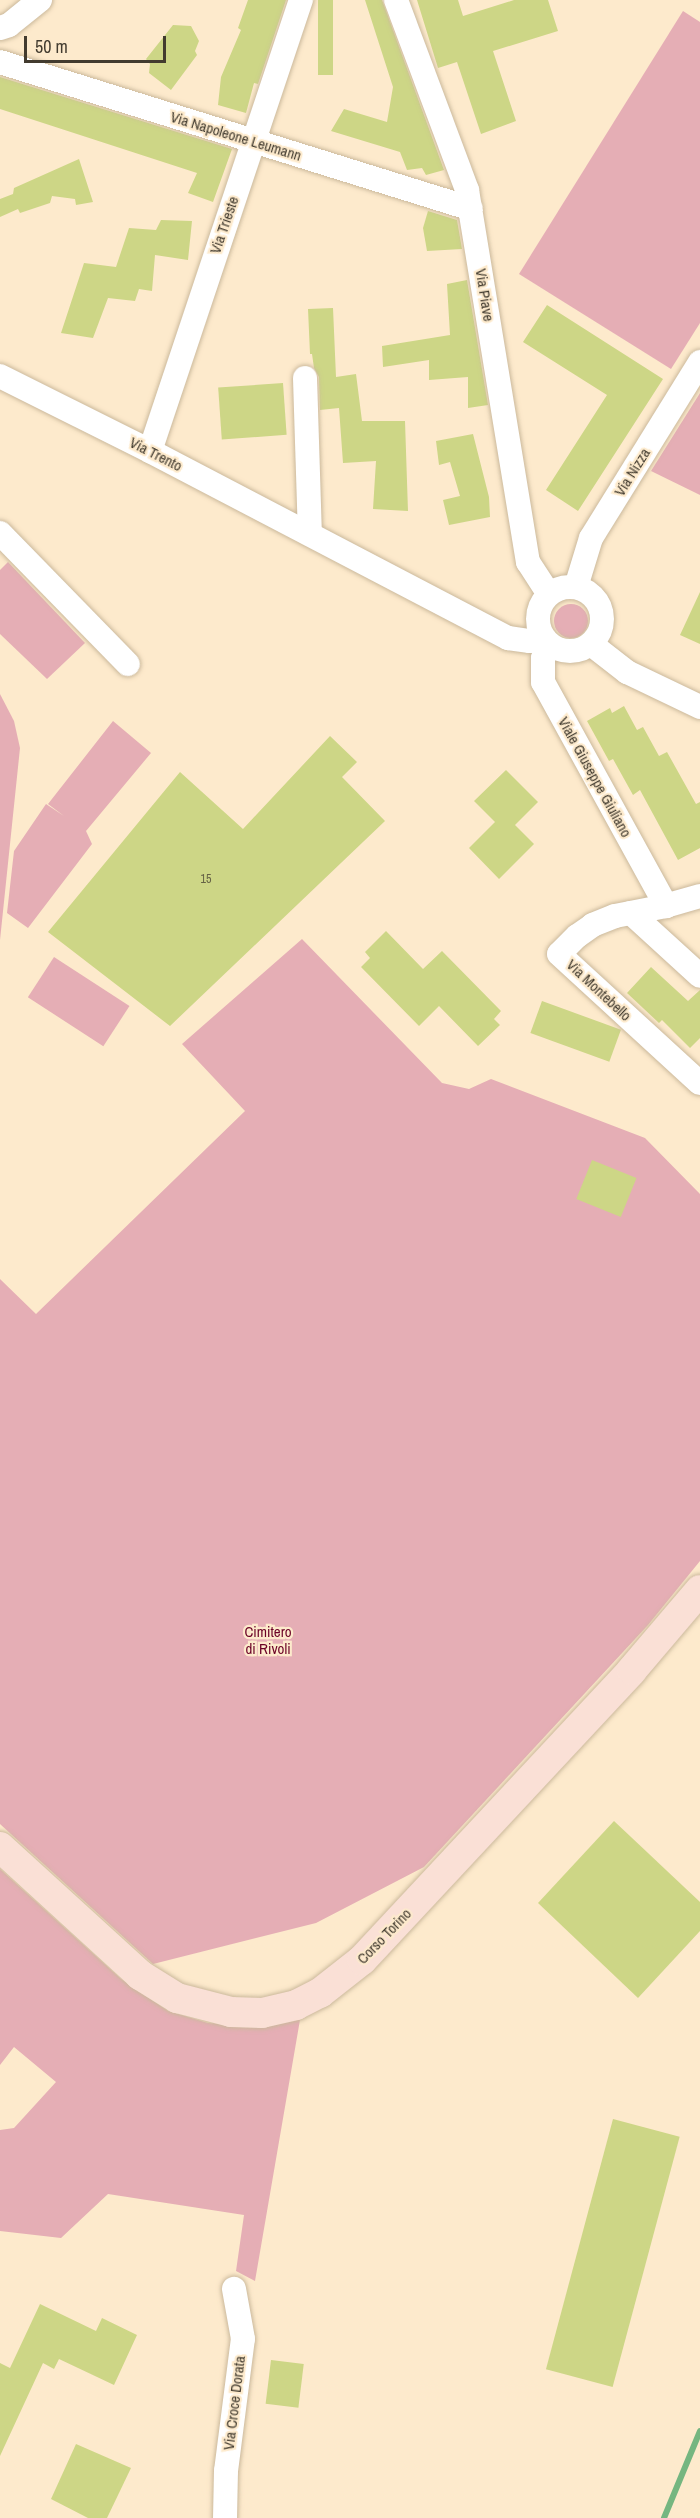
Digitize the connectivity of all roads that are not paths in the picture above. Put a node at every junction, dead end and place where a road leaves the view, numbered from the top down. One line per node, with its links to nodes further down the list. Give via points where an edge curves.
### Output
1 (40, 0): 4 (street)
2 (301, 0): 6 (street, Via Trieste)
3 (396, 0): 7 (street, Via Piave)
4 (0, 28)
5 (0, 62): 6 (street, Via Napoleone Leumann)
6 (253, 141): 7 (street, Via Napoleone Leumann); 11 (street, Via Trieste)
7 (471, 209): 15 (street, Via Piave, via 528,562)
8 (700, 362): 14 (street, Via Nizza, via 591,538)
9 (0, 376): 11 (street, Via Trento)
10 (305, 378): 13 (street)
11 (150, 450): 13 (street, Via Trento)
12 (0, 533): 18 (street)
13 (310, 534): 16 (street, Via Trento, via 508,638)
14 (576, 587): 15 (street); 17 (street, via 594,597 603,616 602,627)
15 (549, 594): 16 (street, via 537,619)
16 (546, 641): 17 (street, via 573,652); 21 (street, Viale Giuseppe Giuliano, via 543,682)
17 (591, 644): 19 (street, via 627,672)
18 (128, 664)
19 (700, 707)
20 (700, 896): 21 (street, Via Montebello)
21 (666, 906): 22 (street, Via Montebello)
22 (631, 913): 23 (street); 24 (street, Via Montebello, via 593,925 559,954)
23 (700, 976)
24 (700, 1083)
25 (700, 1590): 26 (main road, Corso Torino, via 624,1679 362,1960 320,1993 296,2005 262,2013 231,2012 177,1998 140,1975)
26 (0, 1847)
27 (234, 2289): 28 (street, Via Croce Dorata, via 243,2339 226,2471)
28 (225, 2518)

